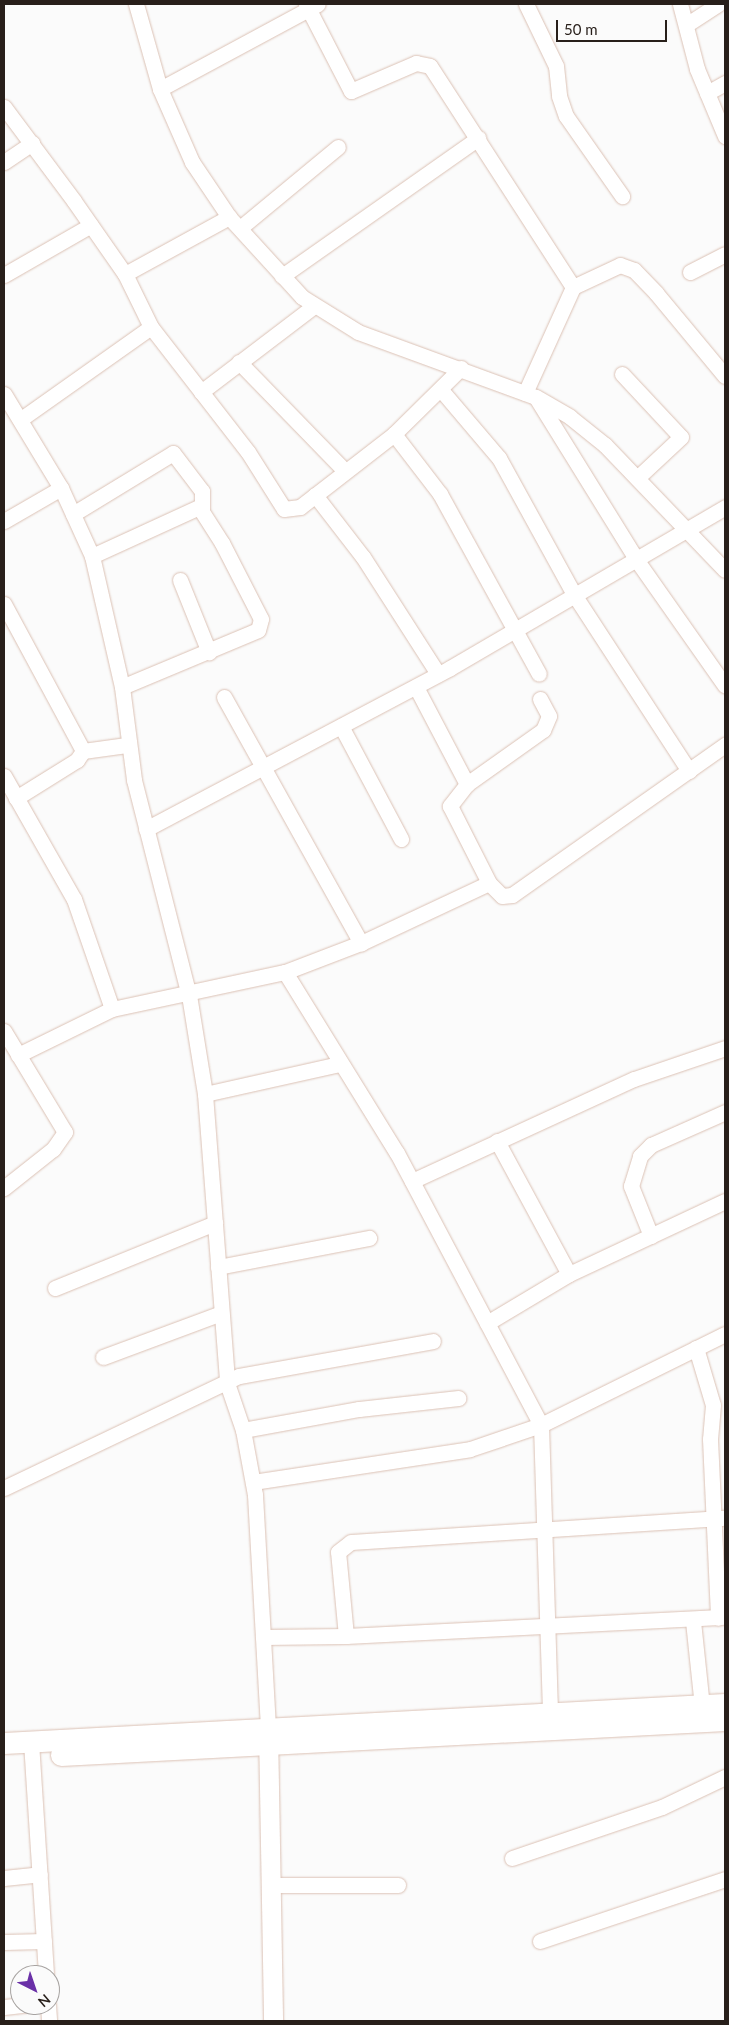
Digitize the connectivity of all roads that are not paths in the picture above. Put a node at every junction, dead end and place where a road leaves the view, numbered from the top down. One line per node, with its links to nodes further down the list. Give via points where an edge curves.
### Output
1 (136, 4): 8 (street)
2 (526, 4): 16 (street, via 556,66 559,96 566,116)
3 (680, 4): 6 (street)
4 (718, 4): 6 (street)
5 (311, 5): 8 (street); 12 (street, via 351,91 416,63 427,63)
6 (686, 25): 9 (street)
7 (725, 83): 9 (street)
8 (160, 89): 17 (street, via 192,162)
9 (707, 93): 11 (street)
10 (4, 107): 13 (street)
11 (725, 136)
12 (478, 138): 23 (street); 24 (street)
13 (32, 143): 15 (street); 18 (street)
14 (338, 147): 17 (street)
15 (4, 162)
16 (622, 196)
17 (234, 223): 21 (street); 23 (street)
18 (91, 225): 21 (street); 22 (street)
19 (725, 254): 20 (street)
20 (690, 272)
21 (125, 274): 26 (street)
22 (4, 275)
23 (282, 276): 25 (street)
24 (573, 287): 30 (street, via 609,268 629,267); 34 (street)
25 (314, 306): 27 (street); 28 (street, via 358,332)
26 (152, 327): 32 (street); 35 (street)
27 (239, 362): 32 (street); 37 (street)
28 (461, 368): 31 (street); 34 (street)
29 (622, 374): 38 (street, via 680,437)
30 (725, 376)
31 (442, 391): 36 (street); 50 (street, via 499,458)
32 (201, 392): 40 (street, via 248,452 284,509 295,509)
33 (4, 394): 35 (street)
34 (530, 395): 38 (street, via 586,429); 47 (street)
35 (21, 419): 39 (street)
36 (394, 434): 37 (street); 52 (street, via 440,494)
37 (344, 470): 40 (street)
38 (637, 478): 45 (street)
39 (61, 488): 43 (street); 44 (street)
40 (315, 495): 54 (street, via 362,557)
41 (725, 506): 45 (street)
42 (202, 509): 43 (street, via 202,491 172,453); 46 (street, via 191,509); 53 (street, via 262,623 258,630)
43 (73, 514): 46 (street)
44 (4, 521)
45 (686, 529): 47 (street); 48 (street)
46 (92, 556): 57 (street)
47 (638, 562): 50 (street); 56 (street)
48 (725, 570)
49 (180, 580): 53 (street)
50 (575, 596): 52 (street); 66 (street)
51 (4, 604): 64 (street)
52 (515, 632): 54 (street); 55 (street)
53 (209, 652): 57 (street)
54 (438, 674): 58 (street)
55 (539, 674)
56 (725, 686)
57 (122, 687): 62 (street)
58 (416, 687): 61 (street); 68 (street)
59 (224, 698): 65 (street)
60 (540, 699): 68 (street, via 549,716 543,730)
61 (341, 726): 65 (street); 71 (street)
62 (127, 745): 64 (street); 70 (street)
63 (725, 745): 66 (street)
64 (83, 751): 69 (street, via 77,760)
65 (260, 768): 70 (street); 73 (street)
66 (689, 771): 72 (street, via 512,895 502,896)
67 (4, 776): 69 (street)
68 (467, 784): 72 (street, via 452,800 451,811)
69 (16, 798): 76 (street, via 86,924 96,972)
70 (146, 829): 75 (street)
71 (401, 839)
72 (489, 884): 73 (street)
73 (361, 943): 74 (street)
74 (284, 972): 75 (street); 80 (street)
75 (189, 995): 76 (street); 81 (street)
76 (112, 1009): 79 (street)
77 (4, 1031): 79 (street)
78 (725, 1048): 83 (street, via 634,1079)
79 (18, 1055): 85 (street, via 65,1132 53,1149)
80 (339, 1064): 81 (street); 84 (street)
81 (205, 1094): 87 (street)
82 (725, 1112): 88 (street, via 651,1145 640,1156 632,1186)
83 (497, 1141): 84 (street); 91 (street)
84 (412, 1181): 94 (street)
85 (4, 1188)
86 (725, 1201): 88 (street)
87 (215, 1223): 90 (street); 92 (street)
88 (651, 1236): 91 (street)
89 (369, 1238): 90 (street)
90 (218, 1267): 93 (street)
91 (569, 1274): 94 (street)
92 (56, 1288)
93 (221, 1313): 98 (street); 99 (street)
94 (487, 1323): 101 (street)
95 (725, 1334): 97 (street)
96 (433, 1341): 99 (street, via 266,1371)
97 (696, 1348): 101 (street); 104 (street, via 713,1405)
98 (103, 1356)
99 (227, 1383): 102 (street); 106 (street)
100 (458, 1398): 102 (street, via 359,1408)
101 (541, 1425): 105 (street, via 470,1449); 108 (street)
102 (243, 1430): 105 (street)
103 (725, 1438): 104 (street)
104 (710, 1439): 107 (street)
105 (253, 1482): 113 (street)
106 (4, 1488)
107 (719, 1518): 108 (street); 109 (street)
108 (544, 1529): 111 (street); 112 (street, via 345,1544 338,1552)
109 (721, 1618): 110 (street)
110 (693, 1621): 111 (street); 115 (street)
111 (547, 1623): 112 (street); 116 (street)
112 (346, 1636): 113 (street)
113 (263, 1637): 118 (street)
114 (725, 1704): 115 (main road)
115 (702, 1706): 116 (main road)
116 (550, 1714): 118 (main road)
117 (725, 1720): 118 (main road)
118 (268, 1738): 120 (main road); 127 (street)
119 (4, 1743): 120 (main road)
120 (30, 1749): 121 (main road); 124 (street)
121 (4, 1758)
122 (725, 1777): 123 (street, via 662,1807)
123 (512, 1858)
124 (40, 1874): 125 (street); 129 (street)
125 (4, 1878)
126 (725, 1879): 130 (street)
127 (271, 1884): 128 (street); 133 (street)
128 (398, 1885)
129 (44, 1941): 131 (street); 132 (street)
130 (540, 1941)
131 (4, 1942)
132 (45, 1965)
133 (273, 2021)

